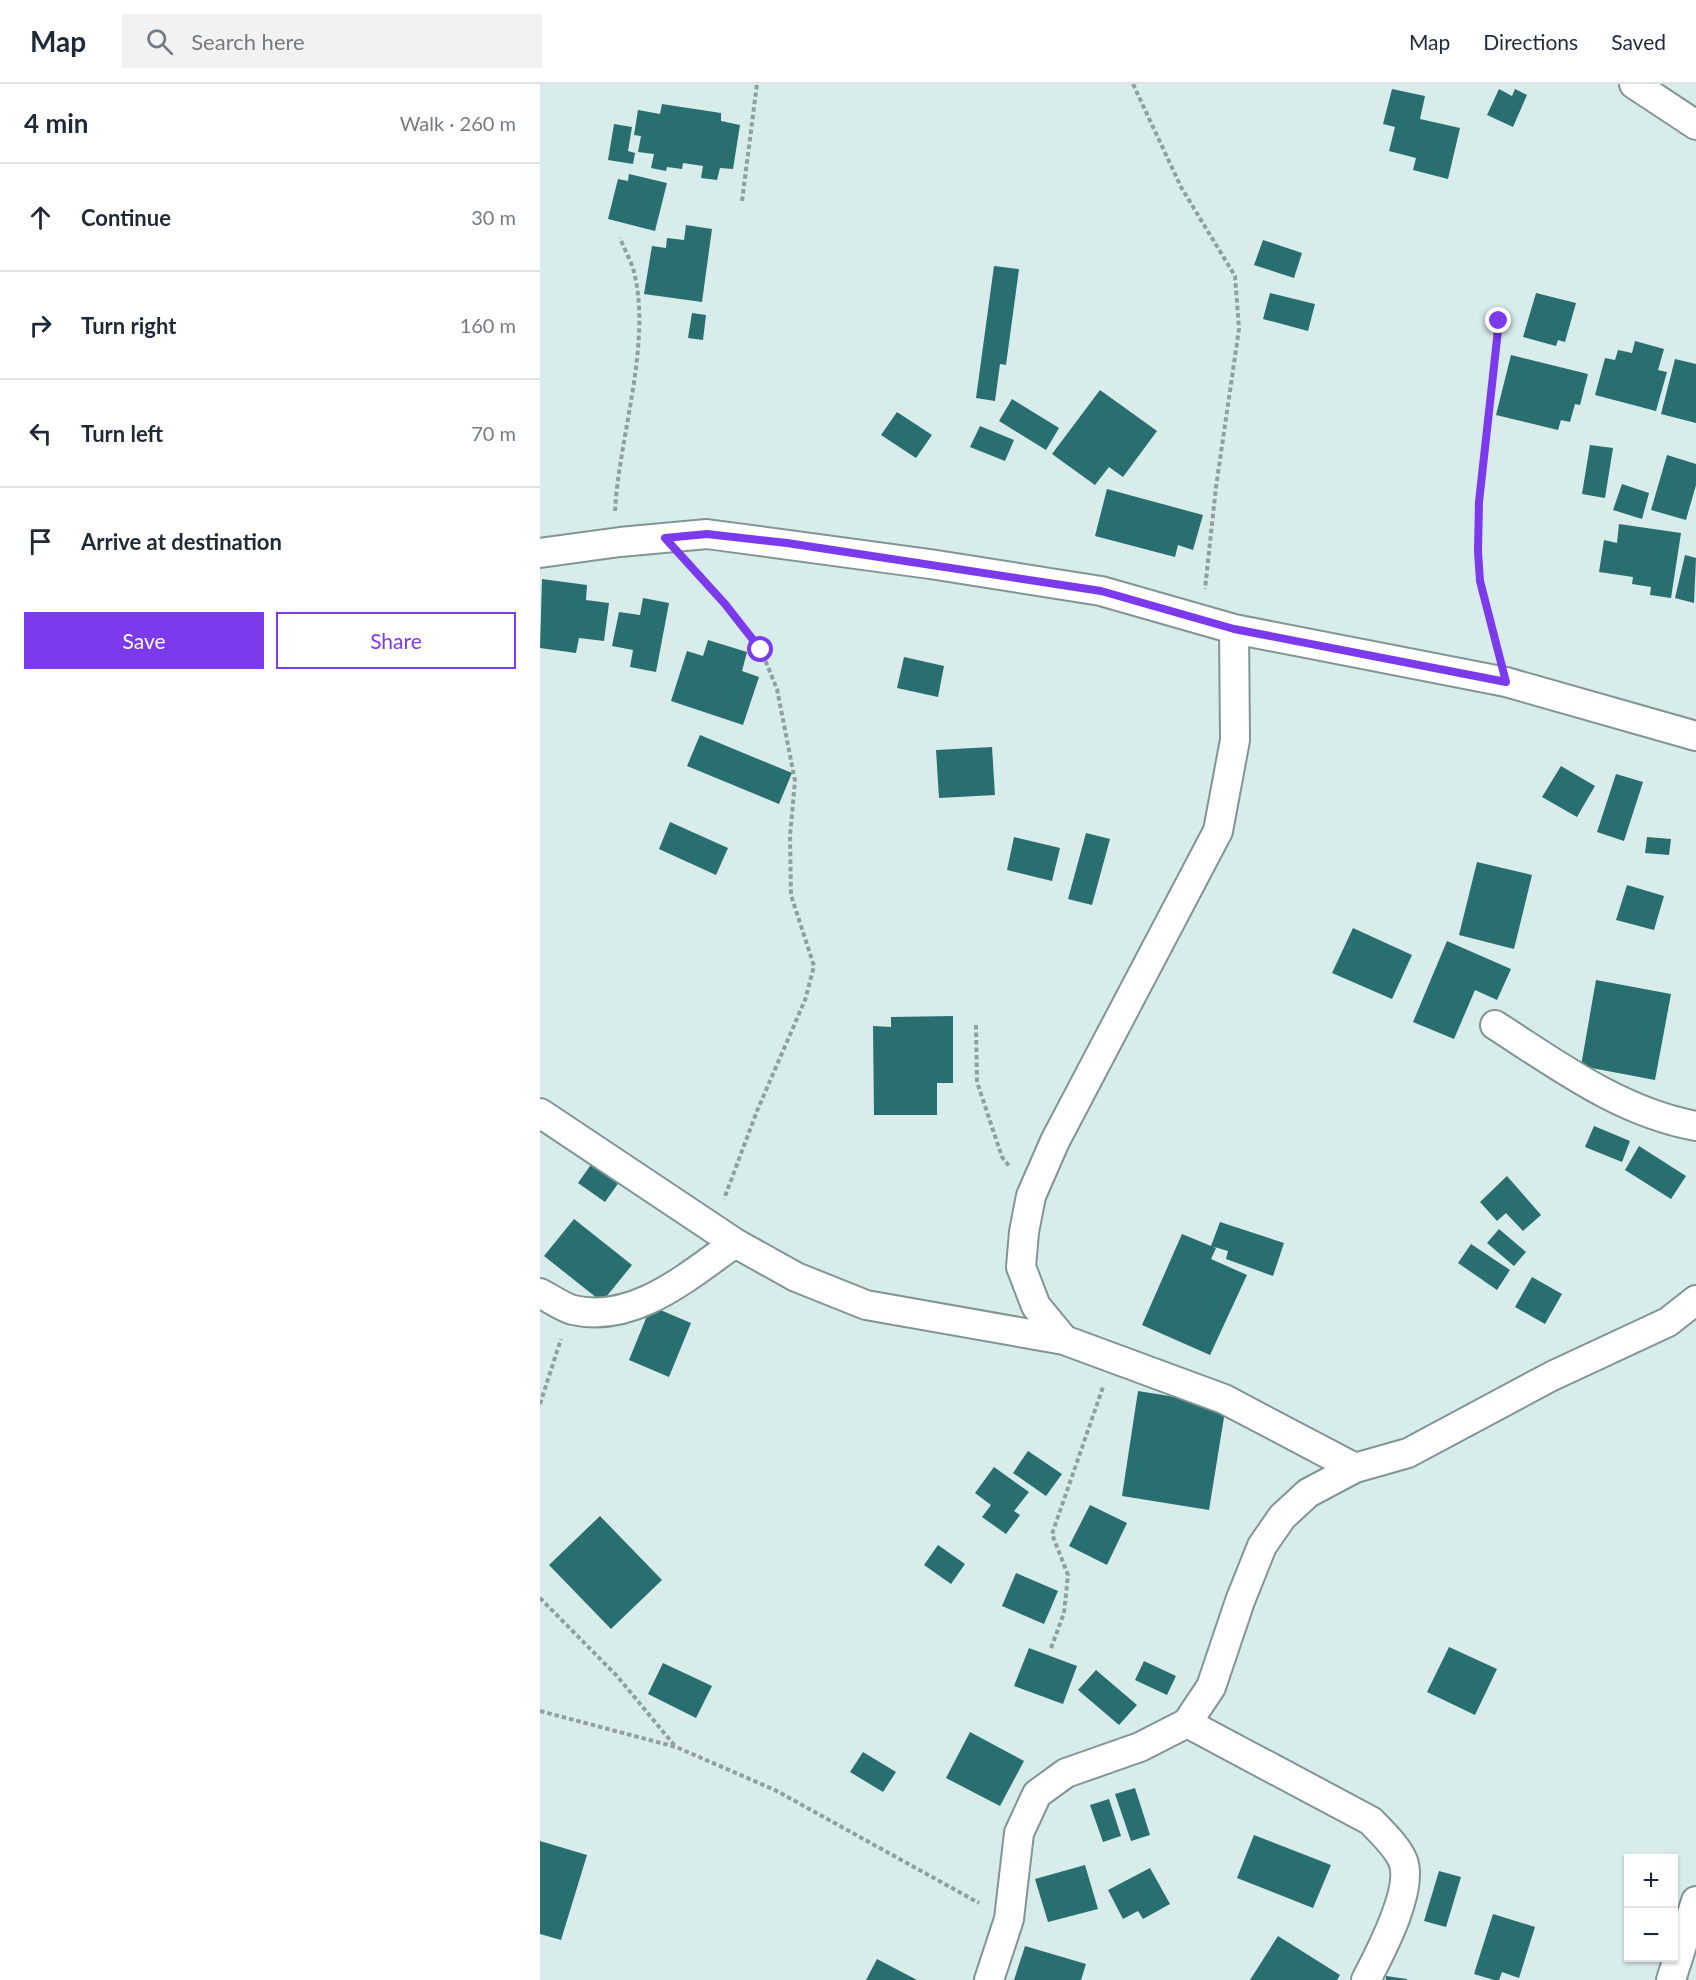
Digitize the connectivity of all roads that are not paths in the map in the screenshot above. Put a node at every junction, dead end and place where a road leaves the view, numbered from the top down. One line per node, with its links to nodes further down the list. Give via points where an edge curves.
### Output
1 (1634, 84): 2 (street)
2 (1696, 125)
3 (540, 553): 4 (street, via 707,534 1101,591)
4 (1234, 629): 5 (street, via 1506,682); 12 (street, via 1235,740 1218,831 1055,1141 1031,1196 1021,1267 1036,1306)
5 (1696, 736)
6 (1495, 1025): 8 (street, via 1606,1096 1664,1120)
7 (540, 1113): 9 (street)
8 (1696, 1126)
9 (724, 1235): 10 (street, via 639,1305 606,1313 571,1310); 12 (street, via 796,1277 866,1305)
10 (540, 1293)
11 (1696, 1300): 13 (street, via 1668,1322 1552,1376 1408,1453)
12 (1064, 1340): 13 (street, via 1224,1398)
13 (1355, 1468): 14 (street, via 1308,1493 1282,1517 1263,1546 1240,1601 1211,1687)
14 (1187, 1723): 16 (street, via 1140,1747 1066,1773 1037,1794 1019,1833 1009,1919); 17 (street, via 1371,1821 1389,1841 1403,1862 1403,1889 1386,1940)
15 (1696, 1901): 18 (street)
16 (989, 1980)
17 (1366, 1980)
18 (1671, 1980)

